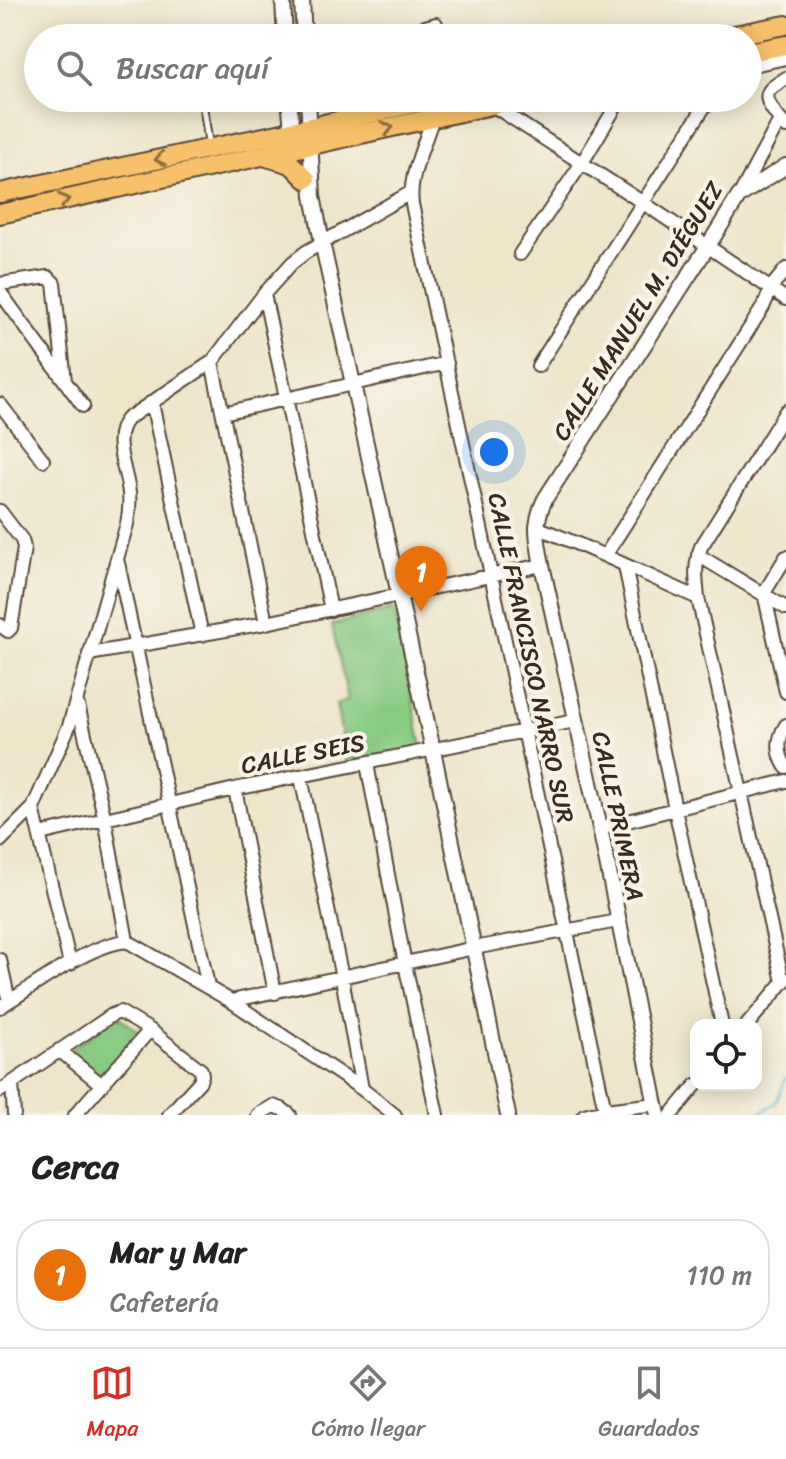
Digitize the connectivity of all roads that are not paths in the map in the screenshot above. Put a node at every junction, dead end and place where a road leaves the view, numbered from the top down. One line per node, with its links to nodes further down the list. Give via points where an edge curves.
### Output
1 (283, 0): 3 (street)
2 (304, 1): 4 (street)
3 (284, 24)
4 (304, 24)
5 (786, 25): 6 (main road)
6 (762, 30)
7 (786, 45): 8 (main road)
8 (762, 49)
9 (786, 58): 10 (street)
10 (762, 63)
11 (786, 78): 21 (street, via 767,92)
12 (204, 112): 24 (lane)
13 (292, 112): 23 (street)
14 (309, 112): 22 (street)
15 (376, 112): 22 (main road)
16 (458, 112): 20 (main road)
17 (503, 112): 26 (street)
18 (613, 112): 26 (street)
19 (701, 112): 32 (street)
20 (433, 117): 23 (main road, one-way to 20); 30 (street, CALLE FRANCISCO NARRO SUR)
21 (783, 123): 31 (street, CALLE MANUEL M. DIÉGUEZ)
22 (311, 127): 23 (main road)
23 (299, 142): 24 (main road); 25 (main road); 28 (street)
24 (209, 148): 29 (main road, one-way to 29)
25 (264, 157): 28 (main road, via 291,164); 33 (main road, one-way to 25)
26 (582, 163): 32 (street); 36 (street)
27 (786, 166): 31 (street)
28 (310, 187): 34 (street)
29 (0, 193)
30 (410, 193): 34 (street); 44 (street, CALLE FRANCISCO NARRO SUR)
31 (739, 196): 35 (street, CALLE MANUEL M. DIÉGUEZ)
32 (642, 202): 35 (street); 45 (street)
33 (0, 214)
34 (322, 242): 41 (street, via 292,263); 47 (street)
35 (708, 246): 39 (street); 56 (street, CALLE MANUEL M. DIÉGUEZ, via 545,499)
36 (520, 254)
37 (786, 269): 39 (street)
38 (0, 284): 46 (street, via 48,277 54,283)
39 (770, 290): 42 (street); 58 (street)
40 (0, 292): 46 (street)
41 (264, 294): 43 (street); 48 (street)
42 (786, 299)
43 (212, 362): 49 (street); 53 (street)
44 (447, 363): 47 (street); 63 (street, CALLE FRANCISCO NARRO SUR)
45 (538, 366)
46 (65, 381): 51 (street)
47 (353, 385): 48 (street); 65 (street)
48 (287, 399): 53 (street); 68 (street)
49 (152, 403): 60 (street, via 127,419 119,432 130,507); 71 (street)
50 (0, 404): 54 (street)
51 (83, 406)
52 (786, 411): 57 (street)
53 (223, 413): 69 (street)
54 (43, 460)
55 (0, 511): 70 (street, via 24,548 11,628)
56 (536, 527): 58 (street); 61 (street, CALLE PRIMERA)
57 (698, 555): 64 (street); 66 (street)
58 (605, 556): 62 (street)
59 (786, 557): 64 (street)
60 (117, 560): 72 (street); 73 (street)
61 (542, 565): 63 (street); 76 (street, CALLE PRIMERA)
62 (625, 566): 66 (street); 88 (street)
63 (490, 576): 65 (street); 78 (street, CALLE FRANCISCO NARRO SUR)
64 (764, 593): 67 (street); 74 (street)
65 (399, 596): 68 (street); 79 (street)
66 (698, 598): 85 (street)
67 (786, 608)
68 (331, 610): 69 (street)
69 (266, 623): 71 (street)
70 (0, 625)
71 (202, 635): 72 (street)
72 (137, 647): 73 (street); 86 (street)
73 (89, 654): 75 (street)
74 (786, 692)
75 (77, 702): 87 (street); 89 (street)
76 (575, 721): 78 (street, CALLE SEIS); 90 (street, CALLE PRIMERA)
77 (786, 725): 81 (street, via 779,744)
78 (525, 732): 79 (street, CALLE SEIS); 94 (street, CALLE FRANCISCO NARRO SUR)
79 (433, 750): 80 (street, CALLE SEIS); 96 (street)
80 (367, 764): 82 (street, CALLE SEIS); 99 (street)
81 (786, 767)
82 (301, 777): 84 (street, CALLE SEIS); 100 (street)
83 (786, 781): 85 (street)
84 (235, 789): 86 (street, CALLE SEIS); 103 (street)
85 (741, 792): 88 (street); 101 (street)
86 (170, 804): 89 (street, CALLE SEIS); 102 (street)
87 (33, 808): 91 (street); 92 (street)
88 (675, 809): 90 (street); 106 (street)
89 (105, 820): 91 (street, CALLE SEIS); 95 (street)
90 (600, 828): 93 (street, CALLE PRIMERA)
91 (40, 834): 98 (street)
92 (0, 841)
93 (618, 921): 94 (street); 115 (street, CALLE PRIMERA)
94 (566, 932): 96 (street); 117 (street, CALLE FRANCISCO NARRO SUR)
95 (127, 941): 98 (street, via 106,945); 102 (street)
96 (474, 948): 99 (street); 124 (street)
97 (0, 960): 105 (street)
98 (70, 964): 105 (street)
99 (405, 964): 100 (street); 123 (street)
100 (342, 978): 103 (street); 112 (street)
101 (784, 981): 107 (street)
102 (208, 986): 104 (street)
103 (275, 993): 104 (street)
104 (231, 1001): 112 (street)
105 (4, 1004)
106 (721, 1019)
107 (752, 1019)
108 (150, 1030): 109 (street, via 120,1012); 111 (street); 120 (street, via 201,1070 200,1081)
109 (59, 1050): 110 (street); 111 (street)
110 (12, 1083): 113 (street); 118 (street)
111 (102, 1085): 119 (street)
112 (362, 1089): 122 (street)
113 (0, 1091)
114 (691, 1091): 126 (street)
115 (657, 1110): 117 (street)
116 (286, 1112): 121 (street, via 273,1106)
117 (606, 1112): 125 (street)
118 (14, 1115)
119 (75, 1115)
120 (169, 1115)
121 (258, 1115)
122 (395, 1115)
123 (437, 1115)
124 (508, 1115)
125 (584, 1115)
126 (671, 1115)

